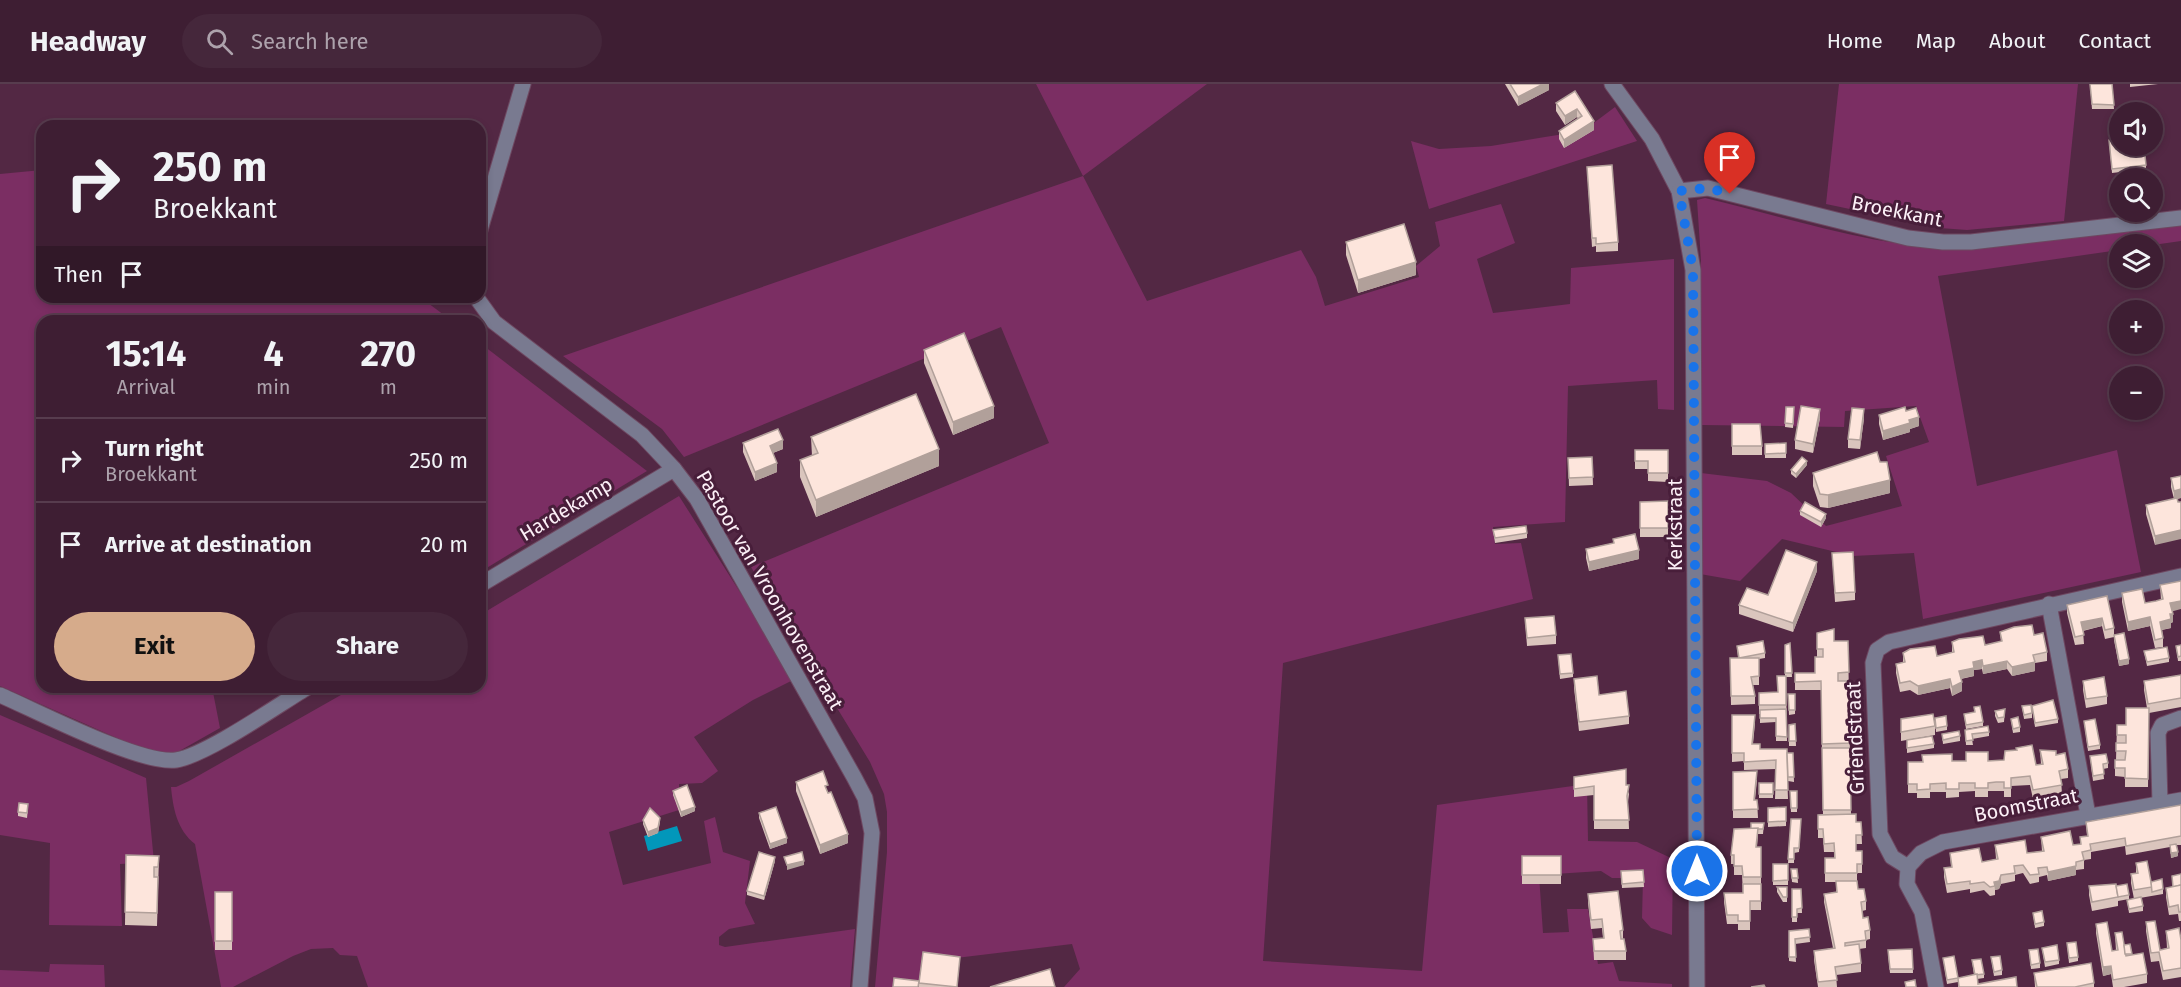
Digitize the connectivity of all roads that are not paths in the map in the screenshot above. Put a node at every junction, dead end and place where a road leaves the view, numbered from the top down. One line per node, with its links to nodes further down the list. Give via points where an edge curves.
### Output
1 (523, 84): 4 (street)
2 (1612, 84): 3 (street, Kerkstraat, via 1652,139)
3 (1679, 191): 5 (street, Broekkant, via 1708,188 1908,238 1943,242); 19 (street, Kerkstraat, via 1693,270 1695,321)
4 (486, 210)
5 (2181, 218)
6 (480, 303): 7 (street, Pastoor van Vroonhovenstraat, via 494,322 642,435)
7 (674, 469): 9 (street, Hardekamp); 18 (street, Pastoor van Vroonhovenstraat, via 697,499 865,798 872,833)
8 (2181, 576): 10 (street, Griendstraat)
9 (486, 581)
10 (2049, 604): 16 (street); 17 (street, Griendstraat, via 1889,642 1877,650 1873,663 1880,834 1892,857)
11 (298, 693): 12 (street, via 201,751 177,760 131,752)
12 (0, 695)
13 (2181, 718): 15 (street, via 2162,725 2158,733)
14 (2181, 800): 15 (street, Boomstraat)
15 (2160, 803): 16 (street, Boomstraat)
16 (2088, 815): 17 (street, Boomstraat, via 1943,842 1921,853)
17 (1908, 867): 20 (street, via 1907,884 1922,912)
18 (860, 987)
19 (1697, 987)
20 (1936, 987)

